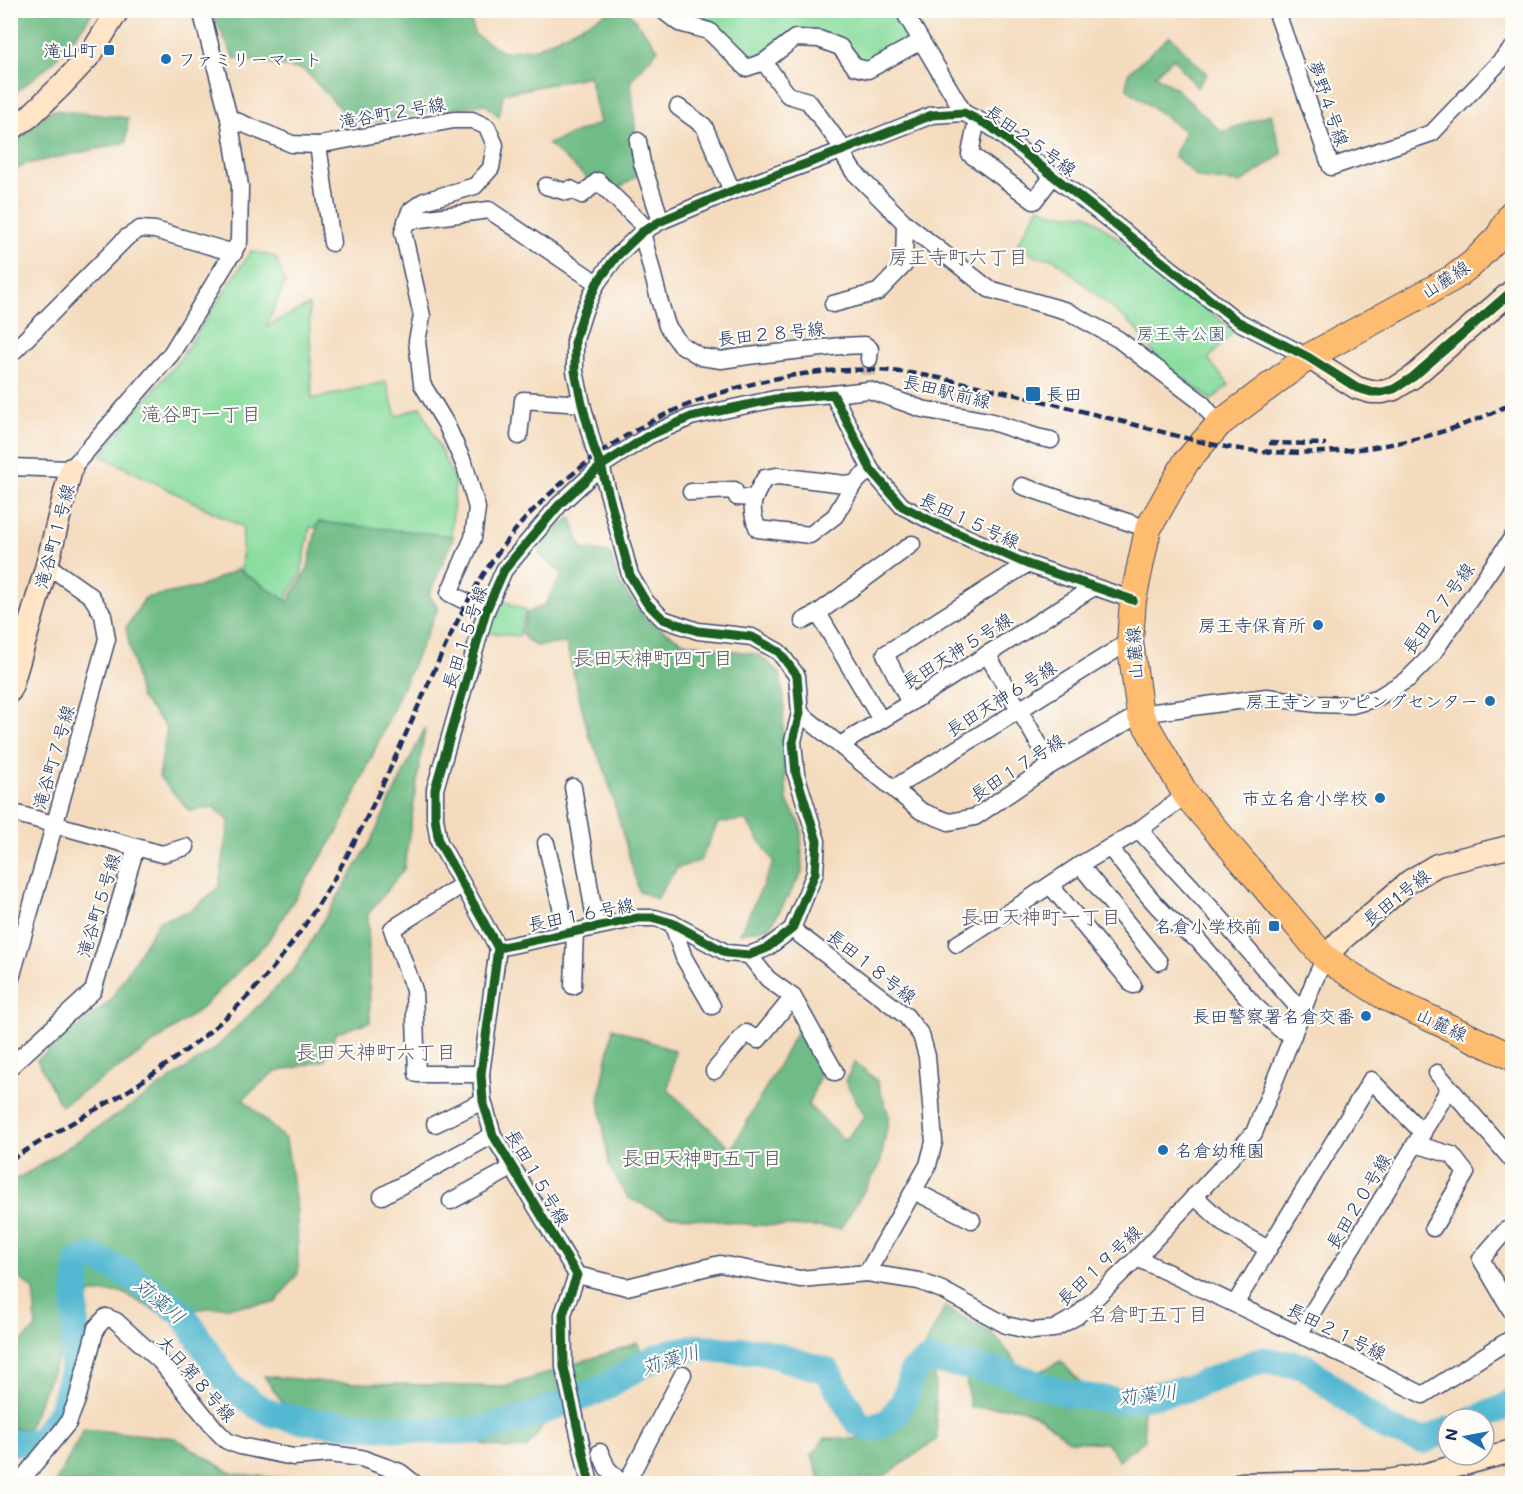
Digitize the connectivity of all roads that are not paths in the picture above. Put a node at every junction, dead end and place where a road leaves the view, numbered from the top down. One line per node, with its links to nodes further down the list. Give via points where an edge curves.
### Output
1 (118, 10): 12 (street, via 91,54 29,117)
2 (201, 10): 11 (street, 滝谷町１号線)
3 (662, 10): 8 (street, via 679,23 709,31 746,68)
4 (903, 10): 6 (street)
5 (1276, 10): 7 (street, 夢野４号線, via 1331,167 1432,133)
6 (921, 41): 8 (street, via 868,70 855,67 840,47 819,39 795,38); 10 (street)
7 (1512, 49)
8 (764, 62): 15 (street, via 788,95 808,101)
9 (678, 107): 18 (street, via 704,126)
10 (970, 116): 15 (street, 長田２５号線, via 932,115); 16 (street, 長田２５号線, via 990,126); 16 (street, via 970,154 1025,195 1035,201)
11 (229, 118): 14 (street, 滝谷町２号線, via 292,144); 25 (street, 滝谷町１号線, via 240,186 239,242)
12 (10, 130)
13 (638, 141): 21 (street)
14 (318, 145): 20 (street, 滝谷町２号線, via 454,120 472,120 487,127 495,145 491,168 475,186 424,201 410,211); 24 (street)
15 (841, 151): 18 (street, 長田２５号線); 22 (street, via 853,171)
16 (1053, 176): 30 (street, 長田２５号線, via 1237,321)
17 (546, 186): 23 (street, via 582,195 598,181 641,223)
18 (732, 191): 21 (street, 長田２５号線)
19 (1512, 213): 30 (main road, 山麓線, via 1499,236 1453,278)
20 (406, 221): 26 (street, via 489,210); 52 (street, via 403,232 422,316 417,341 422,384 465,466 477,508 473,538 450,592)
21 (661, 221): 23 (street, 長田２５号線)
22 (905, 224): 28 (street, via 904,265 878,292); 34 (street, via 989,290 1067,310 1118,339 1201,402)
23 (642, 232): 26 (street, 長田２５号線, via 615,257); 31 (street, 長田２８号線, via 667,326 680,344 701,357 721,360 865,345 870,349)
24 (332, 243)
25 (234, 253): 29 (street, via 140,229 127,237); 39 (street, 滝谷町１号線, via 171,354)
26 (597, 283): 33 (street, 長田２５号線, via 575,340 575,371)
27 (1512, 291): 30 (street, 長田２５号線, via 1394,389 1371,392 1357,388)
28 (833, 304)
29 (10, 355)
30 (1308, 357): 34 (main road, 山麓線)
31 (869, 375): 32 (street, 長田駅前線); 36 (street, 長田駅前線, via 922,409 989,421)
32 (833, 394): 37 (street, 長田１５号線, via 775,399 691,417 648,436); 40 (street, 長田１５号線)
33 (582, 404): 35 (street, via 523,400); 37 (street, 長田２５号線)
34 (1219, 424): 45 (main road, 山麓線, via 1186,462)
35 (519, 436)
36 (1051, 440)
37 (601, 466): 52 (street, 長田１５号線, via 559,505 504,570); 60 (street, via 630,575 646,602 663,619 698,631 752,637 779,652 797,676)
38 (10, 467): 39 (street)
39 (71, 470): 49 (street, 滝谷町１号線)
40 (871, 470): 41 (street); 48 (street, 長田１５号線, via 902,506)
41 (853, 485): 44 (street, via 778,476 765,478); 44 (street, via 835,516 810,535 758,529)
42 (1022, 486): 45 (street)
43 (691, 492): 44 (street, via 734,490 737,497)
44 (753, 498)
45 (1148, 529): 51 (main road, 山麓線)
46 (1512, 538): 61 (street, 長田２７号線, via 1431,656 1408,679 1377,698 1352,705 1267,697)
47 (912, 544): 53 (street)
48 (1027, 564): 50 (street, 長田１５号線); 58 (street, via 885,654)
49 (47, 565): 57 (street, 滝谷町１号線); 69 (street, 滝谷町７号線, via 91,596 103,615 107,639)
50 (1094, 586): 51 (street, 長田１５号線); 56 (street, 長田天神５号線)
51 (1133, 600): 55 (main road, 山麓線)
52 (486, 611): 77 (street, 長田１５号線, via 435,789 439,842)
53 (818, 613): 54 (street); 62 (street)
54 (803, 621)
55 (1130, 641): 59 (street, 長田天神６号線); 61 (main road, 山麓線)
56 (987, 654): 58 (street, 長田天神５号線); 59 (street)
57 (10, 691)
58 (910, 703): 62 (street, 長田天神５号線)
59 (1019, 710): 64 (street); 66 (street, 長田天神６号線)
60 (800, 712): 63 (street, 長田１７号線); 81 (street, via 793,741 795,774 817,841 815,873)
61 (1140, 714): 64 (street, 長田１７号線); 67 (main road, 山麓線)
62 (881, 720): 63 (street, 長田天神５号線)
63 (840, 745): 66 (street, 長田１７号線)
64 (1052, 765): 66 (street, 長田１７号線, via 975,818 949,822 921,811)
65 (573, 787): 80 (street)
66 (894, 788)
67 (1186, 795): 70 (street); 86 (main road, 山麓線)
68 (10, 812): 69 (street, 滝谷町５号線)
69 (54, 824): 73 (street, 滝谷町５号線); 88 (street, 滝谷町７号線)
70 (1139, 830): 75 (street); 93 (street)
71 (546, 843): 82 (street)
72 (1512, 846): 86 (street, 長田1号線, via 1437,865 1410,881)
73 (136, 847): 74 (street, via 162,854); 96 (street, 滝谷町５号線, via 93,991)
74 (186, 847)
75 (1110, 848): 76 (street); 94 (street, via 1165,914 1197,939 1254,1005 1280,1029)
76 (1080, 866): 78 (street); 87 (street)
77 (462, 885): 84 (street, 長田１５号線); 100 (street, via 392,929 414,990 417,1074)
78 (1050, 885): 83 (street); 89 (street)
79 (672, 923): 80 (street, 長田１６号線, via 638,918); 85 (street, 長田１６号線, via 727,953); 92 (street, via 684,958)
80 (596, 926): 82 (street, 長田１６号線)
81 (792, 929): 85 (street, via 767,948); 108 (street, 長田１８号線, via 906,1016 921,1035 927,1056 934,1142 928,1166)
82 (571, 932): 84 (street, 長田１６号線); 90 (street)
83 (957, 944)
84 (498, 948): 100 (street, 長田１５号線)
85 (749, 955): 91 (street, via 768,980)
86 (1325, 958): 93 (street, 長田１９号線); 95 (main road, 山麓線, via 1385,998)
87 (1159, 962)
88 (10, 982)
89 (1133, 985)
90 (573, 986)
91 (793, 997): 97 (street, via 758,1040 746,1033); 98 (street)
92 (712, 1006)
93 (1302, 1012): 94 (street, 長田１９号線)
94 (1293, 1035): 110 (street, 長田１９号線, via 1254,1133)
95 (1512, 1057)
96 (10, 1067)
97 (714, 1071)
98 (835, 1072)
99 (1437, 1073): 101 (street)
100 (482, 1074): 102 (street, 長田１５号線)
101 (1449, 1089): 105 (street, 長田２０号線); 106 (street)
102 (483, 1101): 103 (street); 104 (street, 長田１５号線)
103 (435, 1124)
104 (493, 1135): 107 (street, 長田１５号線); 109 (street)
105 (1419, 1138): 113 (street, via 1452,1155 1466,1173); 115 (street, via 1371,1080); 121 (street, 長田２０号線)
106 (1512, 1160)
107 (512, 1168): 111 (street); 118 (street, 長田１５号線)
108 (914, 1191): 112 (street); 117 (street, 長田１８号線)
109 (382, 1196)
110 (1194, 1196): 115 (street, via 1226,1225); 116 (street, 長田１９号線)
111 (451, 1201)
112 (972, 1220)
113 (1433, 1228)
114 (1512, 1236): 120 (street, via 1506,1230 1481,1259)
115 (1268, 1249): 119 (street)
116 (1137, 1258): 117 (street, 長田１９号線, via 1077,1316 1054,1329 1032,1331 1006,1325 919,1281); 119 (street, 長田２１号線)
117 (867, 1272): 118 (street, 長田１９号線, via 800,1279 720,1264 627,1287)
118 (577, 1275): 129 (street, via 563,1314 564,1367)
119 (1235, 1304): 121 (street, 長田２１号線)
120 (1512, 1312)
121 (1299, 1334): 122 (street, 長田２１号線, via 1423,1395)
122 (1512, 1338)
123 (683, 1374): 130 (street)
124 (1512, 1451): 126 (street)
125 (600, 1452): 130 (street, via 607,1468)
126 (1387, 1482): 131 (street)
127 (18, 1484): 128 (street, 大日第８号線, via 68,1423 96,1328 105,1317 116,1321 160,1361 227,1441 293,1457 330,1454 361,1458 399,1472)
128 (415, 1484)
129 (590, 1484)
130 (624, 1484)
131 (1242, 1484)

